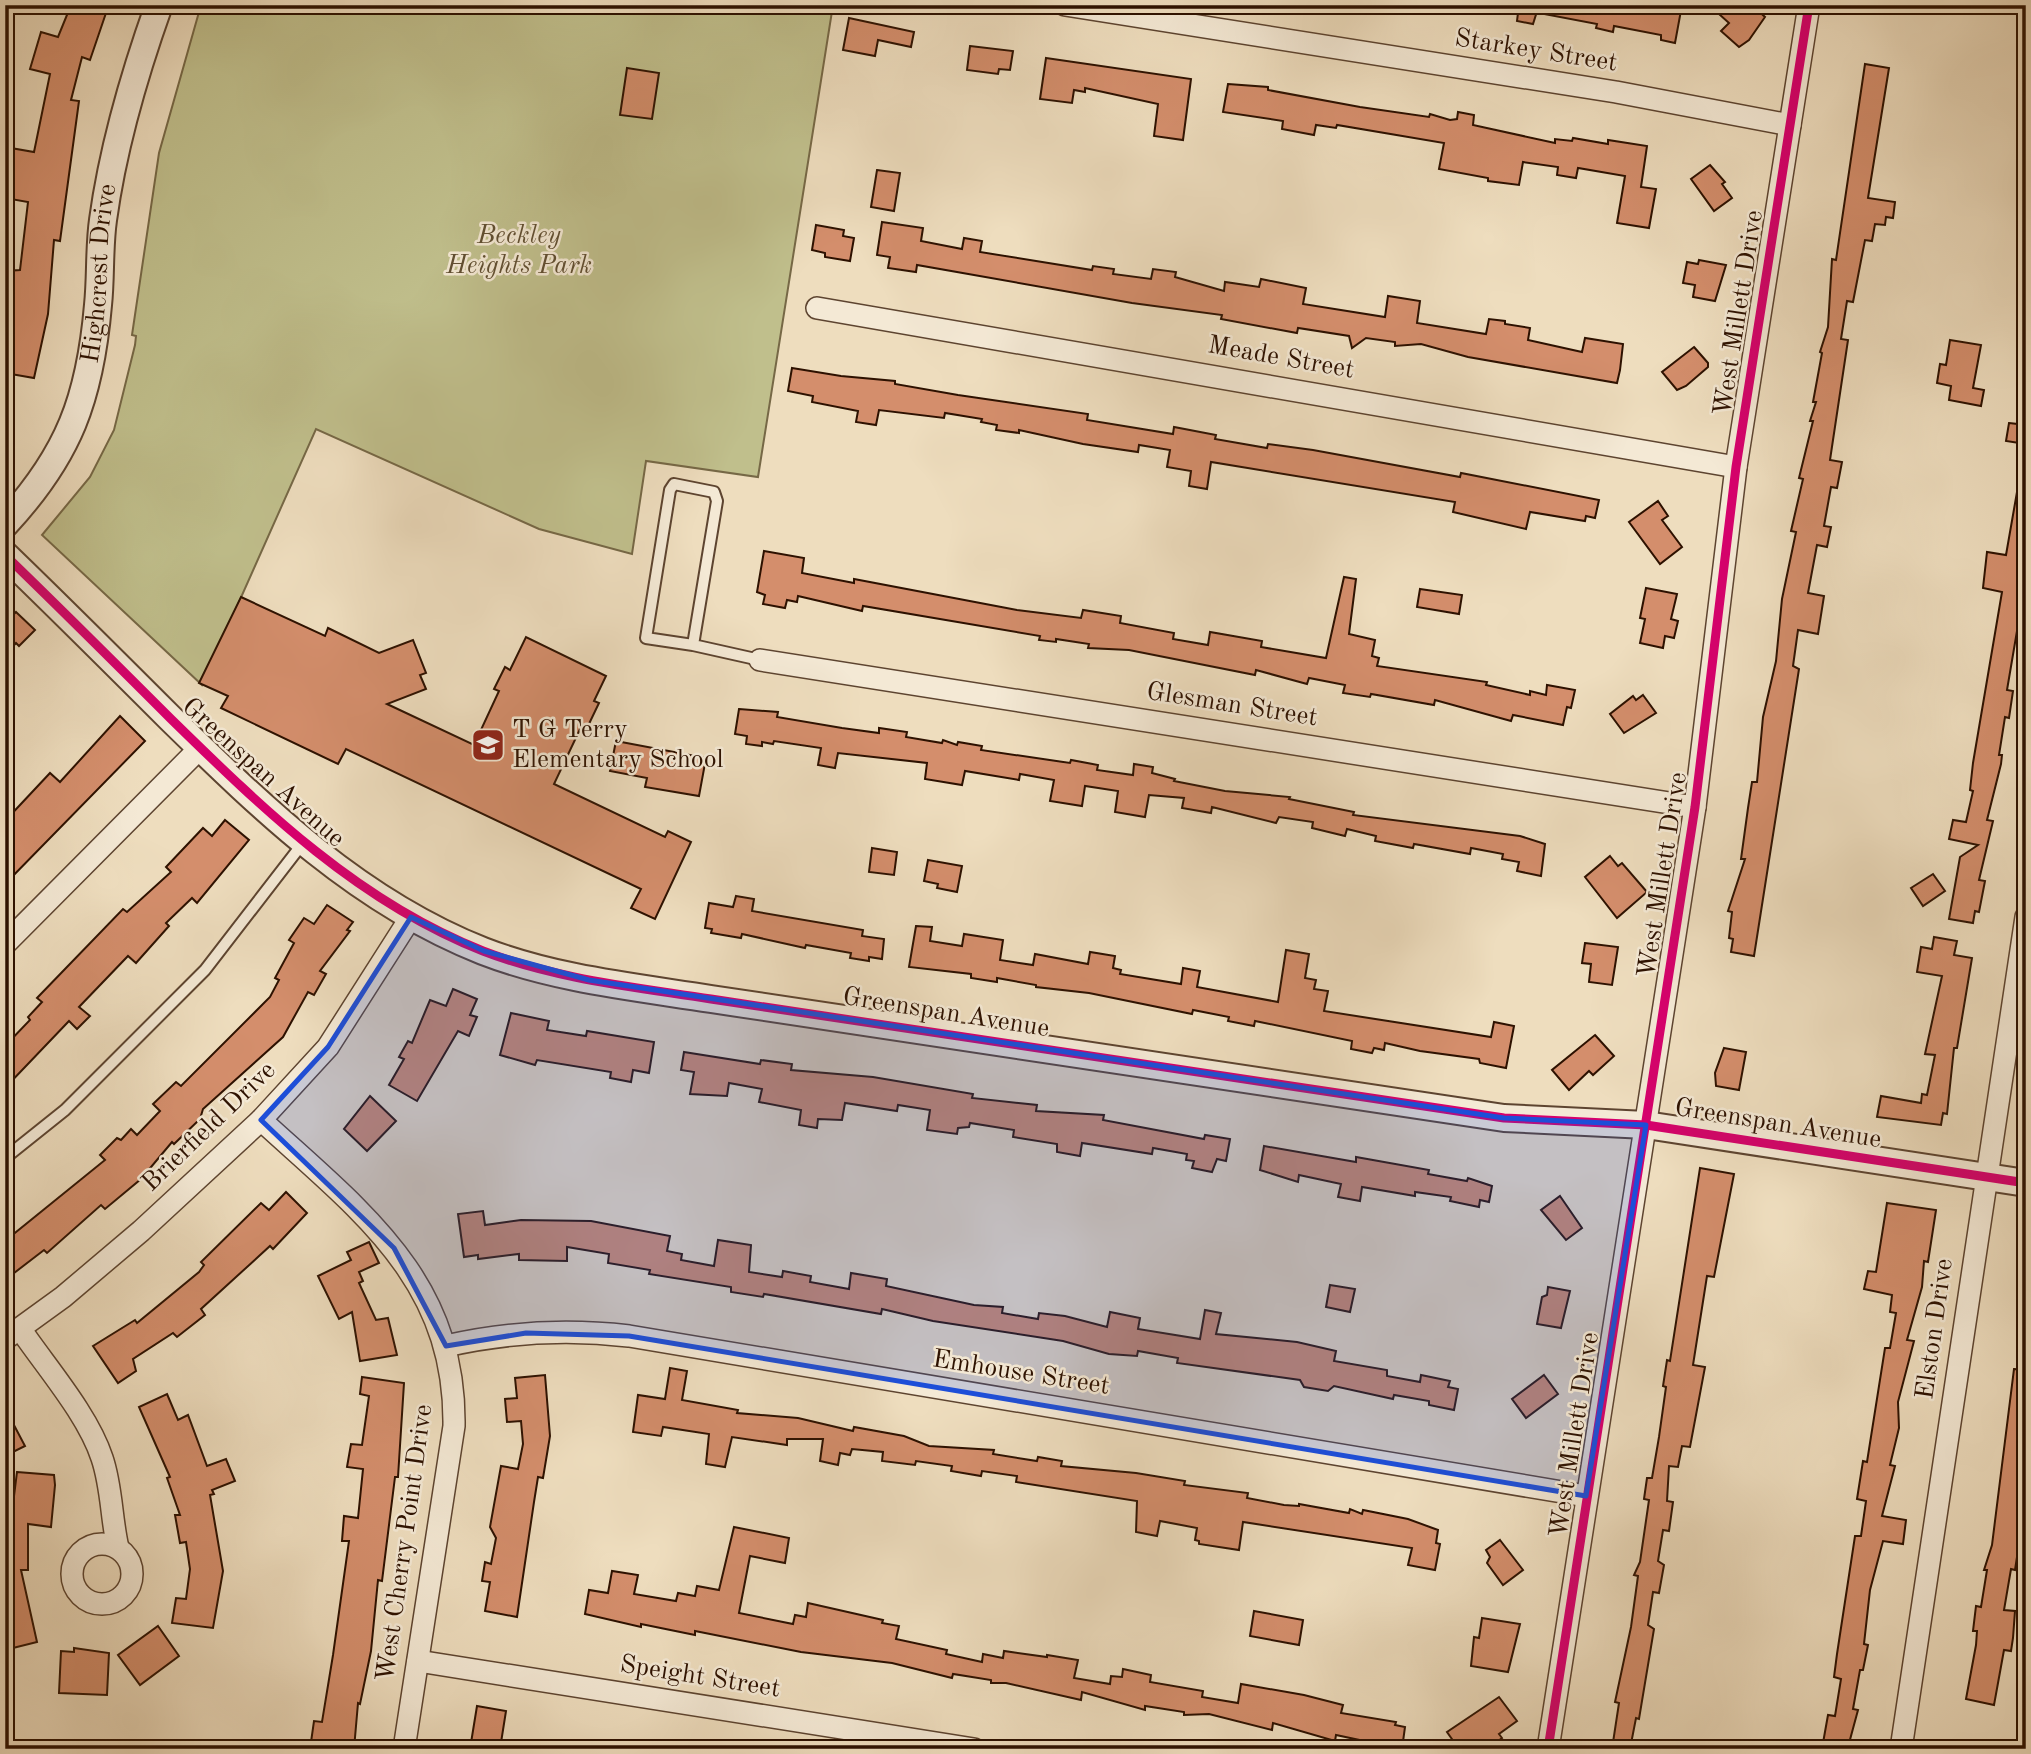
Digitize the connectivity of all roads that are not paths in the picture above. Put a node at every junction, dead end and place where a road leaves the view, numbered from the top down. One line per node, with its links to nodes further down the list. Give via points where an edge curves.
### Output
1 (159, 5): 7 (street, Highcrest Drive, via 117,145 103,222 98,305 85,393 73,429 51,468)
2 (1065, 5): 4 (street, Starkey Street, via 1616,92)
3 (1809, 5): 4 (street, West Millett Drive)
4 (1790, 125): 6 (street, West Millett Drive)
5 (817, 308): 6 (street, Meade Street)
6 (1736, 467): 12 (street, West Millett Drive)
7 (5, 524)
8 (5, 555): 11 (street, Greenspan Avenue)
9 (693, 645): 9 (lane, via 717,501 713,492 674,484 646,638); 10 (lane)
10 (760, 660): 12 (street, Glesman Street)
11 (201, 747): 13 (street, Greenspan Avenue); 16 (street)
12 (1695, 807): 18 (street, West Millett Drive)
13 (303, 842): 14 (street, Greenspan Avenue); 19 (lane, via 205,970 65,1110)
14 (411, 917): 17 (street, Brierfield Drive, via 328,1047); 18 (street, Greenspan Avenue, via 484,951 589,980 1504,1118)
15 (2026, 917): 20 (street, Elston Drive)
16 (5, 944)
17 (261, 1120): 22 (street, Brierfield Drive, via 141,1231); 23 (street, West Cherry Point Drive, via 394,1248 414,1276)
18 (1646, 1125): 20 (street, Greenspan Avenue); 24 (street, West Millett Drive)
19 (5, 1158)
20 (1986, 1177): 21 (street, Greenspan Avenue); 30 (street, Elston Drive)
21 (2026, 1183)
22 (13, 1335): 25 (street, via 88,1429 102,1455)
23 (446, 1346): 24 (street, Emhouse Street, via 538,1333 584,1331 629,1336); 26 (street, West Cherry Point Drive, via 454,1426)
24 (1586, 1496): 29 (street, West Millett Drive)
25 (118, 1548)
26 (418, 1661): 27 (street, West Cherry Point Drive); 28 (street, Speight Street)
27 (404, 1749)
28 (974, 1749)
29 (1548, 1749)
30 (1901, 1749)

